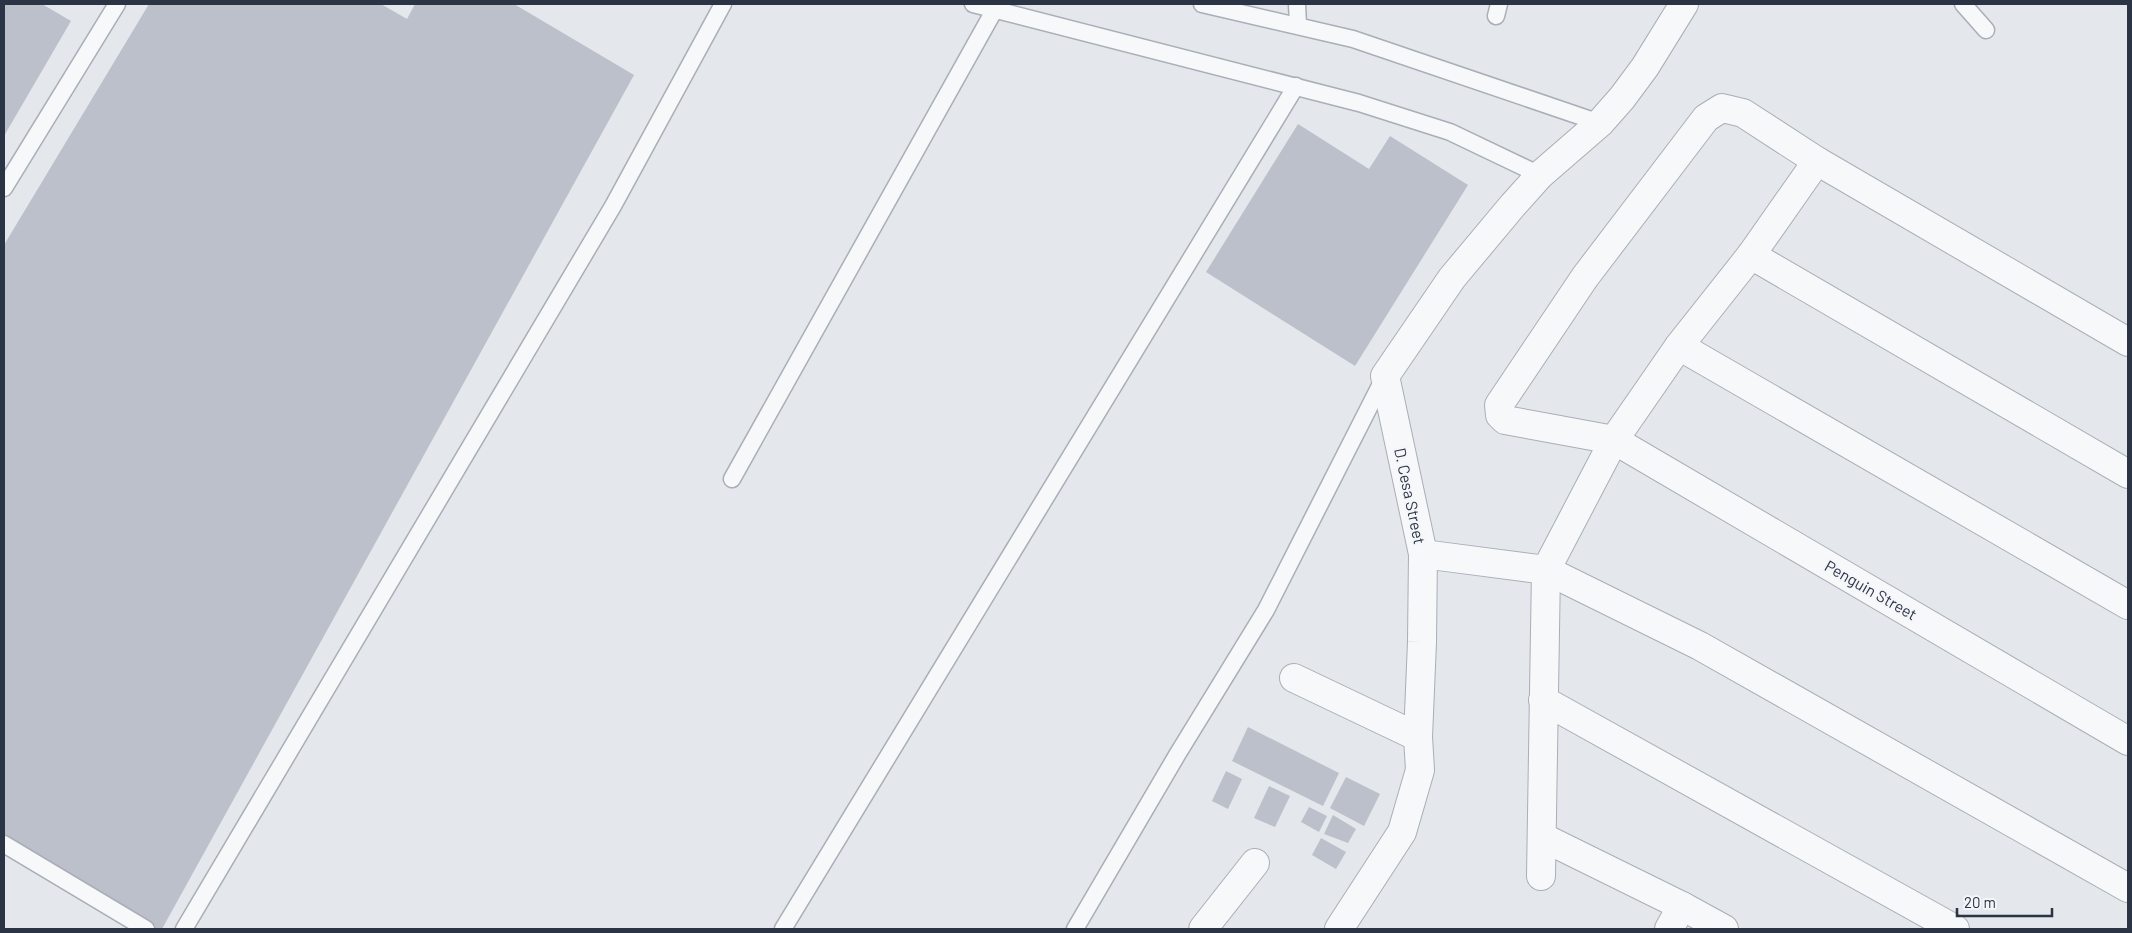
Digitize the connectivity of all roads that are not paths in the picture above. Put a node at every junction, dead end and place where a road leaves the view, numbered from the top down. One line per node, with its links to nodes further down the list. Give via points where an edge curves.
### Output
1 (117, 4): 15 (lane)
2 (724, 4): 37 (lane, via 613,206)
3 (973, 4): 8 (lane)
4 (1202, 4): 9 (lane)
5 (1297, 4): 9 (lane)
6 (1684, 4): 12 (street, via 1645,67)
7 (1964, 4): 10 (lane)
8 (995, 9): 11 (lane); 22 (lane)
9 (1298, 25): 12 (lane, via 1353,39)
10 (1986, 30)
11 (1296, 86): 14 (lane, via 1450,132); 38 (lane)
12 (1600, 122): 14 (street)
13 (1817, 161): 16 (street); 17 (street); 20 (street, Penguin Street, via 1743,114 1722,108 1706,118 1585,277 1499,405 1500,415 1506,420)
14 (1540, 175): 19 (street, via 1452,278)
15 (4, 188)
16 (1751, 255): 18 (street); 21 (street)
17 (2128, 342)
18 (1679, 346): 20 (street); 25 (street)
19 (1386, 376): 23 (street, D. Cesa Street); 39 (lane, via 1266,610)
20 (1614, 440): 24 (street); 29 (street, Penguin Street)
21 (2128, 474)
22 (732, 479)
23 (1423, 554): 24 (street); 28 (street, D. Cesa Street)
24 (1546, 570): 27 (street); 34 (street, via 1700,646)
25 (2128, 605)
26 (1294, 678): 28 (street)
27 (1543, 700): 30 (street); 43 (street)
28 (1418, 737): 41 (street, D. Cesa Street, via 1420,770 1402,832)
29 (2128, 740)
30 (1542, 838): 33 (street); 35 (street)
31 (4, 844): 36 (lane)
32 (1255, 863): 40 (street)
33 (1541, 876)
34 (2128, 888)
35 (1675, 918): 42 (street)
36 (146, 929)
37 (184, 929)
38 (783, 929)
39 (1075, 929)
40 (1203, 929)
41 (1339, 929)
42 (1724, 929)
43 (1955, 929)

